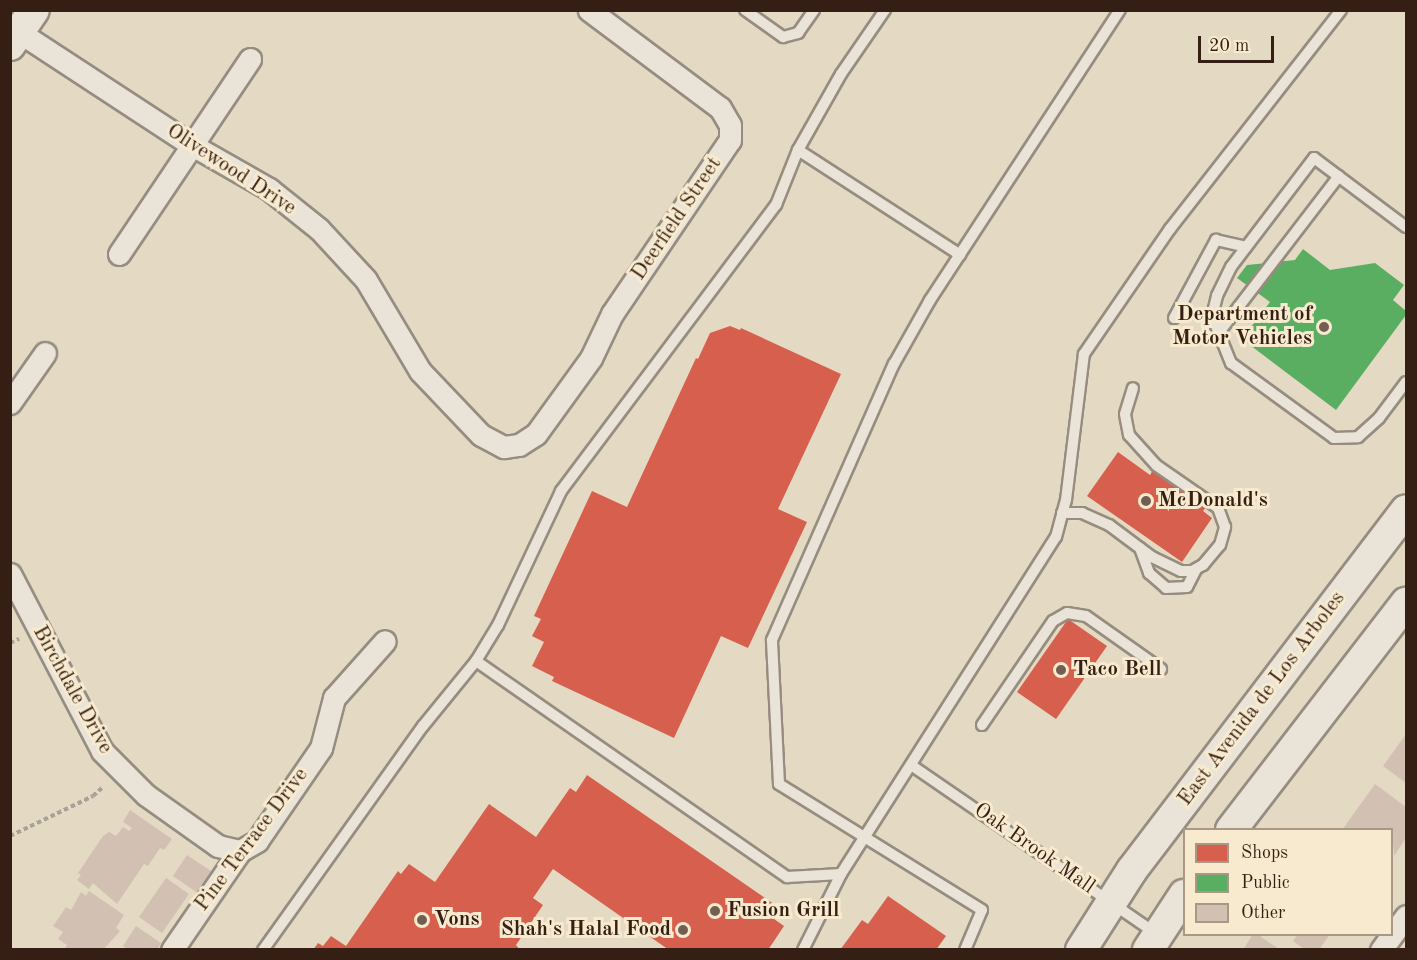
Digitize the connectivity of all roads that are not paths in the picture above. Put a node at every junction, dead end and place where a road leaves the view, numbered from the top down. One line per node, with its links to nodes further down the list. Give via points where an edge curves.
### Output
1 (589, 10): 22 (street, Deerfield Street, via 720,108 730,125 730,141 612,314 591,358 536,434 519,445)
2 (745, 10): 3 (lane, via 783,37 798,33)
3 (814, 10)
4 (885, 10): 10 (lane, via 841,74)
5 (1120, 10): 15 (lane)
6 (1341, 10): 24 (lane, via 1177,220 1084,354)
7 (21, 29): 9 (street, Olivewood Drive)
8 (250, 58): 9 (street)
9 (192, 145): 14 (street); 22 (street, Olivewood Drive, via 269,189 319,229 366,280 420,372 481,435)
10 (798, 150): 15 (lane); 30 (lane, via 776,205 561,491 498,625)
11 (1339, 177): 12 (lane); 13 (lane, via 1314,158); 17 (lane)
12 (1407, 227)
13 (1246, 247): 16 (lane, via 1216,240); 17 (lane, via 1217,296 1212,316)
14 (119, 254)
15 (960, 255): 35 (lane, via 894,364 772,640 779,784)
16 (1174, 318)
17 (1217, 335): 19 (lane, via 1231,363 1334,438 1358,437 1379,418)
18 (45, 353): 21 (street)
19 (1407, 382)
20 (1133, 388): 26 (lane, via 1125,414 1129,435 1156,465 1218,508 1225,527 1220,544)
21 (10, 403)
22 (504, 447)
23 (1407, 510): 39 (main road, East Avenida de Los Arboles)
24 (1062, 513): 25 (lane, via 1082,513 1109,525); 33 (lane, via 1056,537)
25 (1140, 548): 26 (lane, via 1181,571); 26 (lane, via 1149,573 1166,588 1187,587)
26 (1196, 568)
27 (10, 574): 36 (street, Birchdale Drive, via 84,722 120,773 218,846)
28 (1407, 603): 34 (main road)
29 (385, 641): 36 (street, Pine Terrace Drive, via 334,698 321,748 257,841)
30 (476, 661): 37 (lane, via 787,877); 45 (lane, via 423,726)
31 (1161, 669): 32 (lane, via 1086,616 1067,613 1053,621)
32 (982, 725)
33 (911, 765): 35 (lane); 39 (lane, Oak Brook Mall)
34 (1233, 828)
35 (864, 836): 37 (lane); 47 (lane, via 982,910)
36 (240, 851): 44 (street, Pine Terrace Drive)
37 (841, 874): 46 (lane)
38 (1183, 898): 43 (main road)
39 (1109, 901): 43 (lane, Oak Brook Mall); 48 (main road, East Avenida de Los Arboles)
40 (1407, 916): 41 (street)
41 (1393, 935)
42 (1392, 936): 49 (street)
43 (1152, 942)
44 (172, 950)
45 (263, 950)
46 (803, 950)
47 (965, 950)
48 (1081, 950)
49 (1382, 950)

